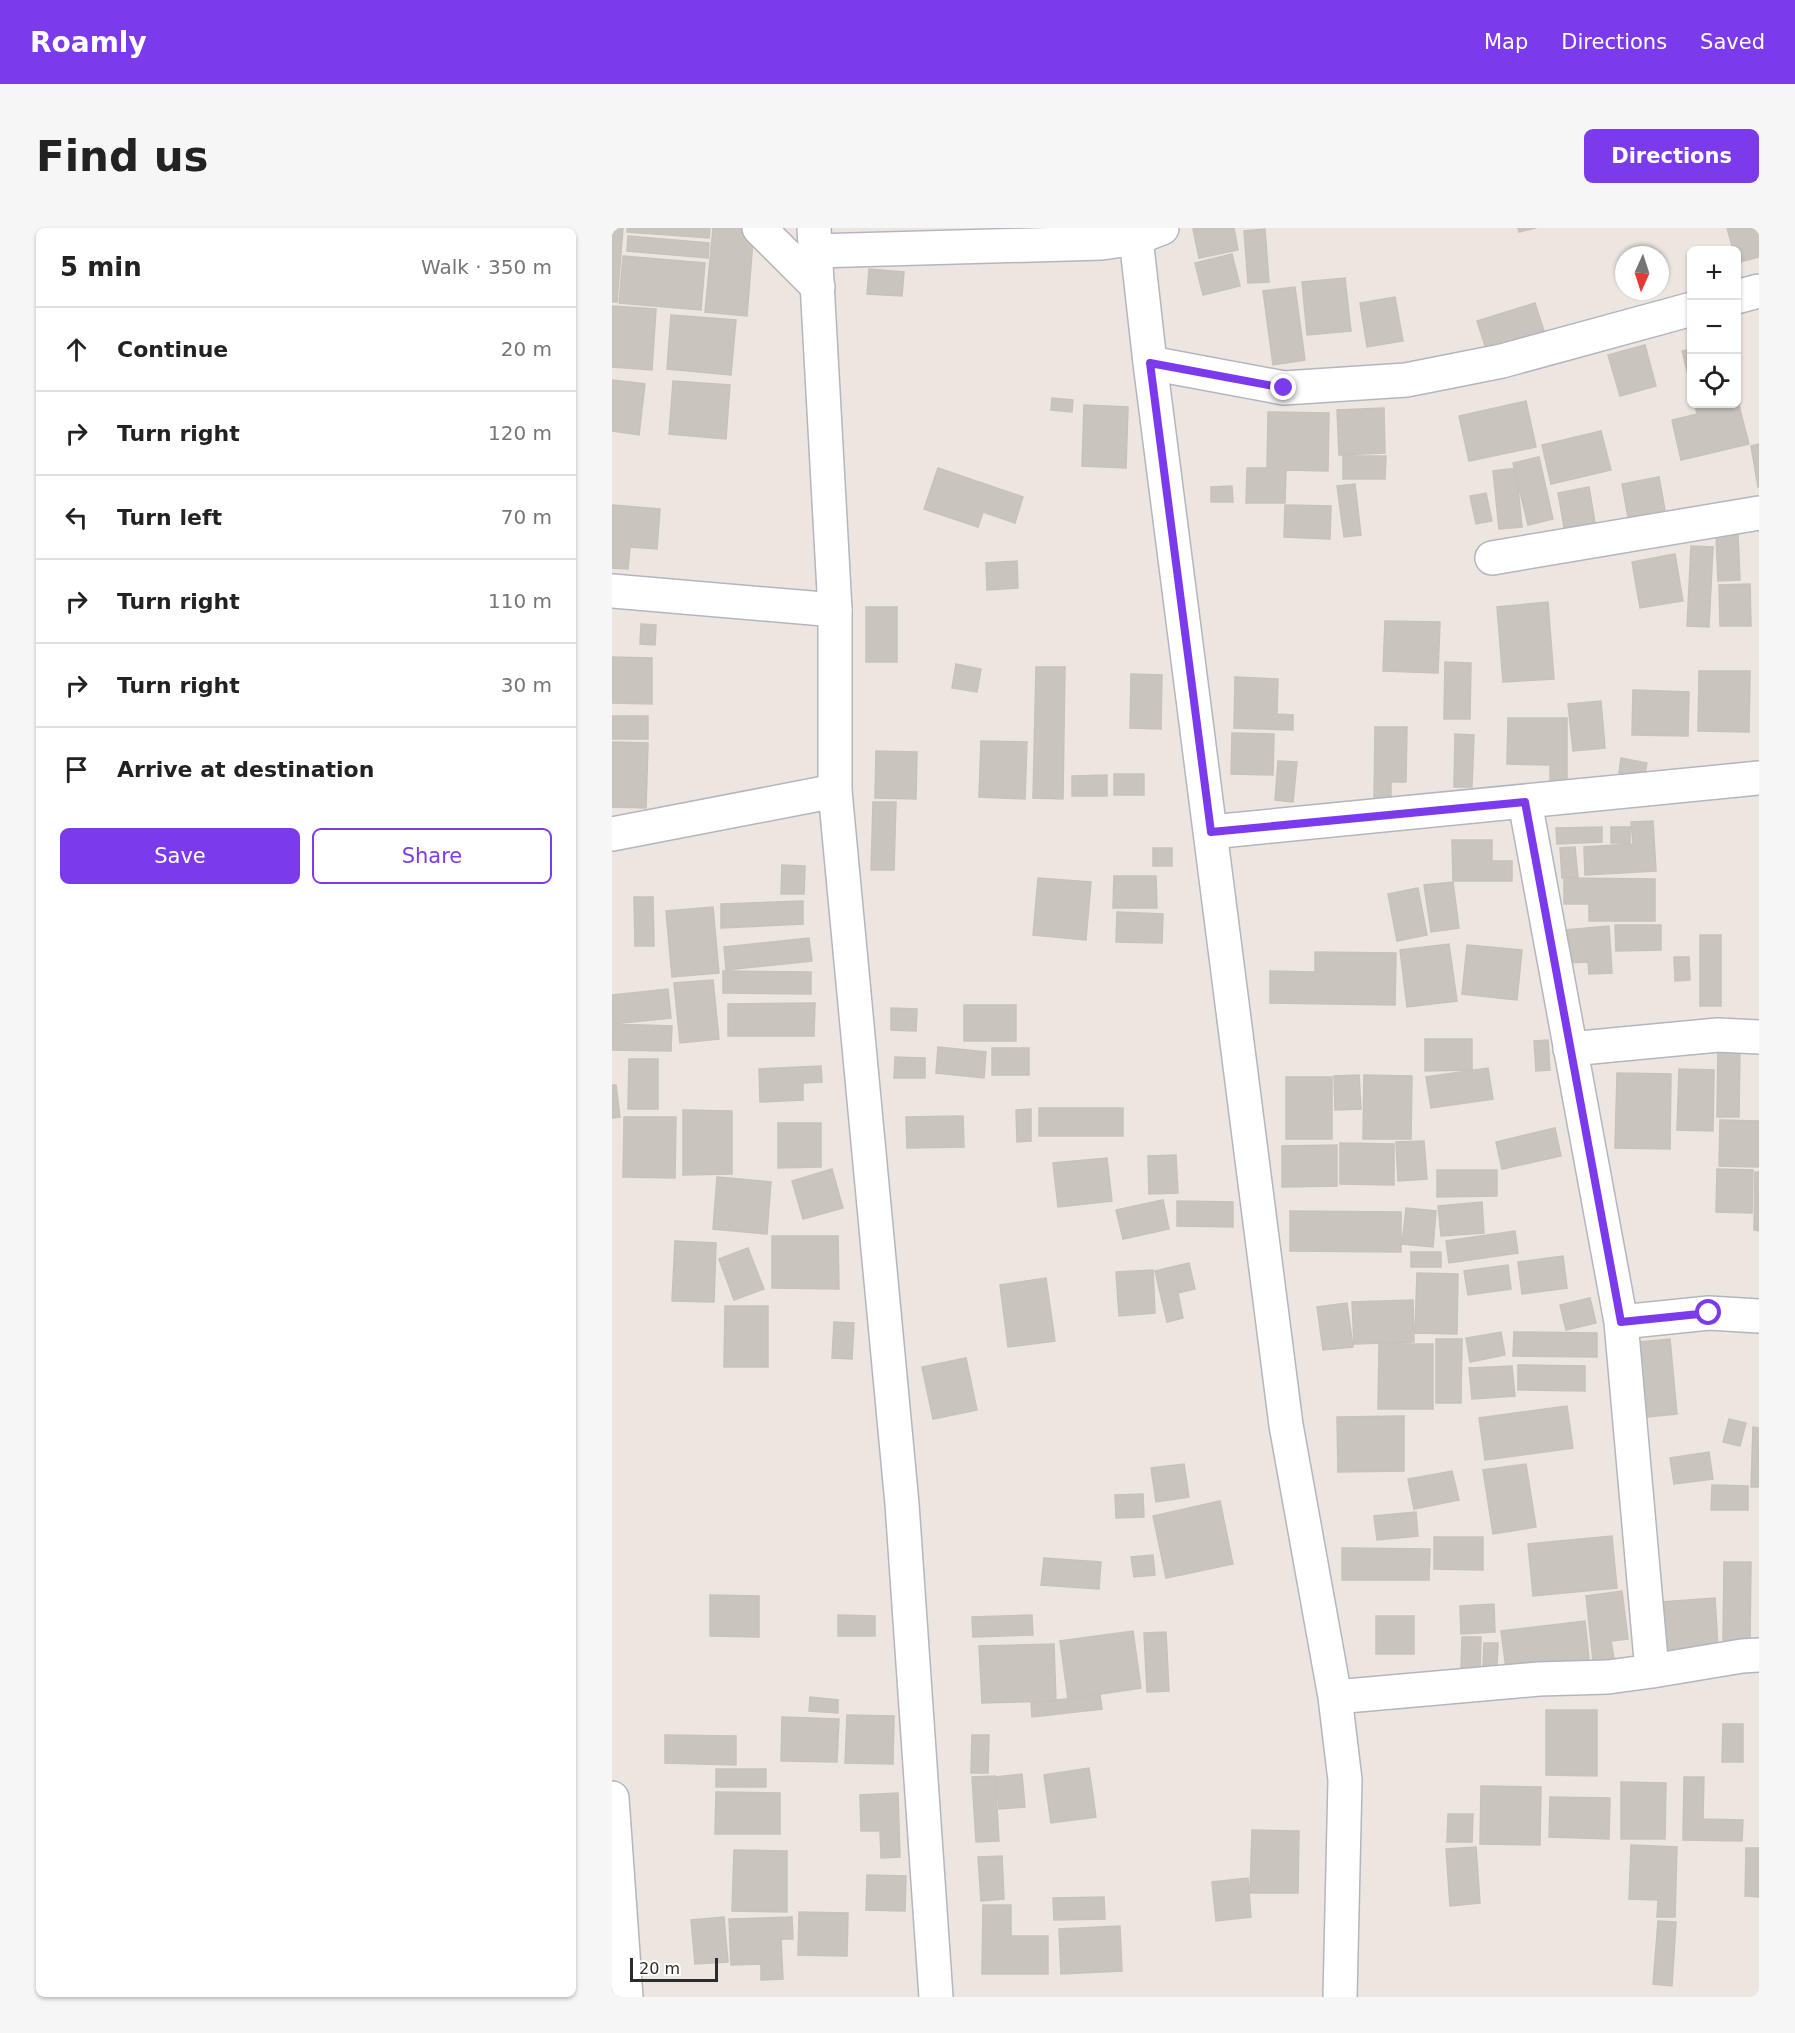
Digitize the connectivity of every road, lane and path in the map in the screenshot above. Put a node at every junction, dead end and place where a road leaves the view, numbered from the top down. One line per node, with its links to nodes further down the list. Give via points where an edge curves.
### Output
1 (759, 228): 5 (street)
2 (1149, 233): 3 (street); 9 (street)
3 (1101, 235): 4 (street)
4 (815, 239): 5 (street)
5 (818, 287): 13 (street)
6 (1759, 291): 7 (street)
7 (1741, 296)
8 (1687, 310): 9 (street, via 1502,361 1406,380 1284,388)
9 (1150, 363): 17 (street)
10 (1759, 513): 11 (street)
11 (1492, 558)
12 (612, 591): 13 (street)
13 (835, 610): 15 (street)
14 (1759, 778): 16 (street)
15 (835, 791): 18 (street); 28 (street, via 902,1504)
16 (1525, 802): 17 (street); 20 (street)
17 (1211, 832): 25 (street, via 1286,1425)
18 (612, 834)
19 (1759, 1037): 20 (street, via 1718,1035)
20 (1570, 1049): 22 (street)
21 (1759, 1316): 22 (street, via 1709,1313)
22 (1621, 1322): 24 (street)
23 (1759, 1655): 24 (street)
24 (1652, 1671): 25 (street)
25 (1335, 1697): 29 (street, via 1345,1780)
26 (612, 1798): 27 (street)
27 (626, 1997)
28 (936, 1997)
29 (1340, 1997)

